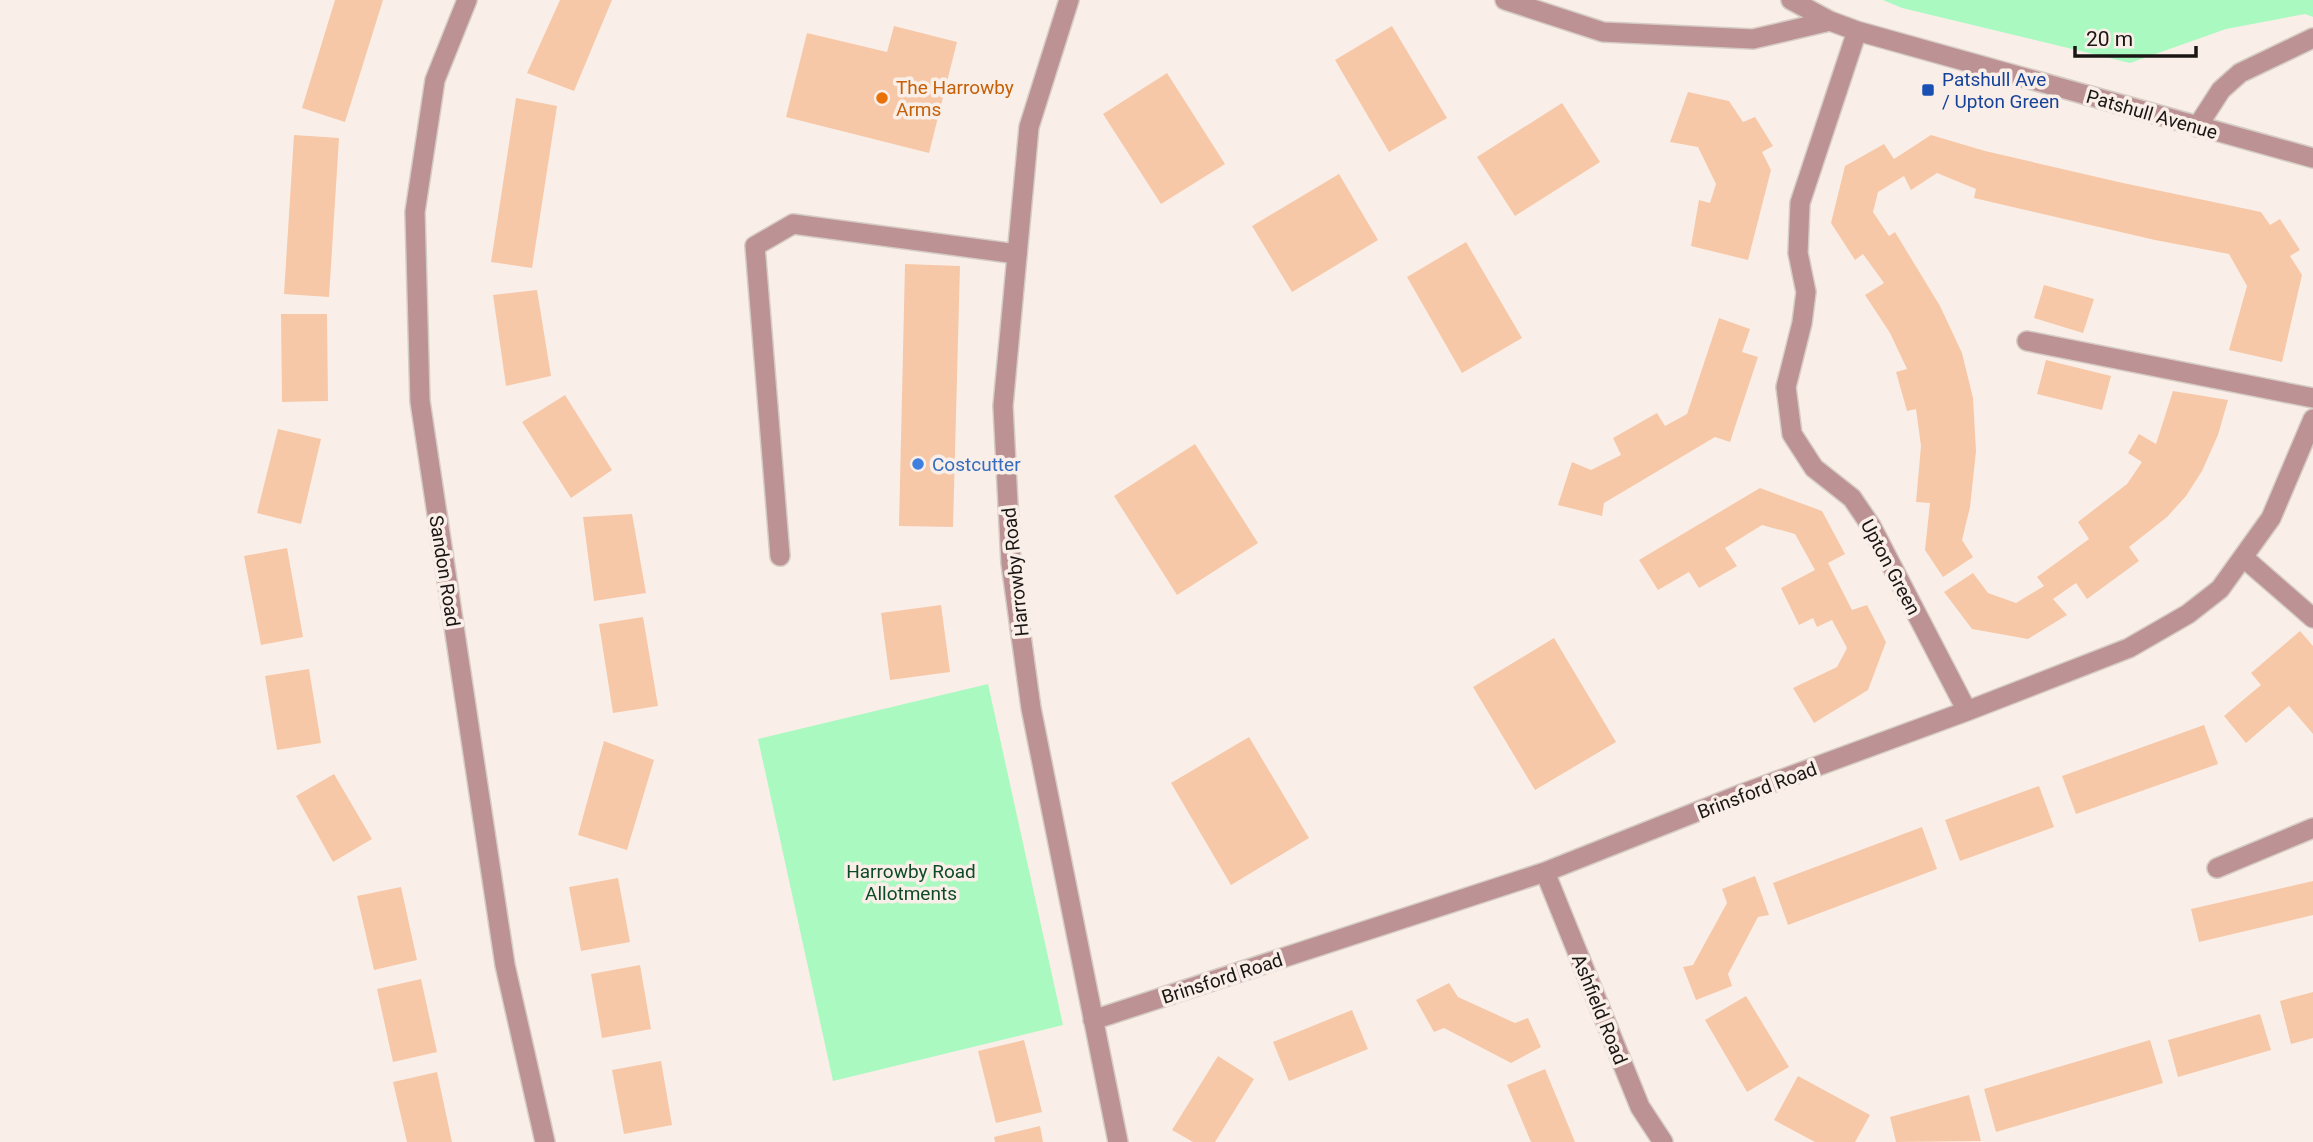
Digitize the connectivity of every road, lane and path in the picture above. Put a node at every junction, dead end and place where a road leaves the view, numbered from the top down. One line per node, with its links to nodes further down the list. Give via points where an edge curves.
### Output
1 (467, 0): 22 (street, Sandon Road, via 435,80 415,212 420,401 505,965)
2 (1069, 0): 10 (street, Harrowby Road, via 1029,127)
3 (1505, 0): 5 (street, via 1603,32 1753,39)
4 (1791, 0): 5 (street, Patshull Avenue)
5 (1830, 21): 6 (street, Patshull Avenue)
6 (1857, 31): 8 (street, Patshull Avenue); 17 (street, Upton Green, via 1800,203 1798,253 1806,292 1786,387 1792,434 1814,468 1852,498 1871,526)
7 (2313, 38): 8 (street, via 2240,73 2221,90)
8 (2197, 127): 9 (street, Patshull Avenue)
9 (2313, 158)
10 (1017, 254): 14 (street, via 793,224 755,246); 21 (street, Harrowby Road, via 1003,406 1011,563 1031,708)
11 (2027, 341): 12 (street)
12 (2313, 398)
13 (2313, 419): 15 (street, Brinsford Road, via 2271,518)
14 (780, 556)
15 (2244, 558): 16 (street); 17 (street, Brinsford Road, via 2220,589 2129,649)
16 (2313, 618)
17 (1967, 711): 20 (street, Brinsford Road)
18 (2313, 828): 19 (street)
19 (2217, 868)
20 (1545, 872): 21 (street, Brinsford Road); 24 (street, Ashfield Road, via 1640,1107)
21 (1093, 1020): 23 (street, Harrowby Road)
22 (545, 1142)
23 (1118, 1142)
24 (1663, 1142)

